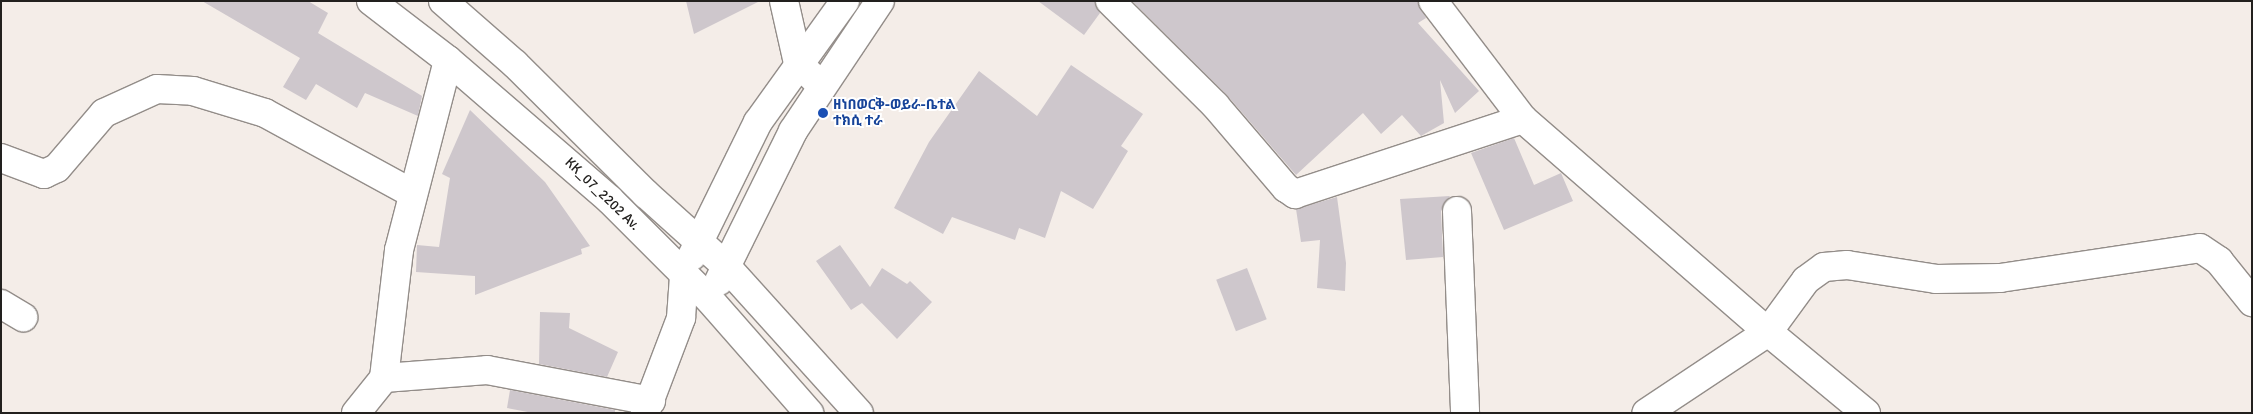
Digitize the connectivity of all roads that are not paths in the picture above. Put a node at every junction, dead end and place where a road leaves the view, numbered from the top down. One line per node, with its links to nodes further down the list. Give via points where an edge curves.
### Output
1 (371, 1): 8 (street, KK_07_2202 Av.)
2 (443, 1): 15 (street, via 515,64)
3 (784, 1): 9 (street)
4 (845, 1): 9 (street)
5 (880, 1): 10 (street)
6 (1110, 1): 11 (street, via 1215,104 1286,188 1295,194)
7 (1433, 1): 11 (street)
8 (448, 60): 13 (street); 17 (street, KK_07_2202 Av., via 558,152)
9 (798, 63): 10 (street); 15 (street, via 758,122)
10 (820, 85): 16 (street, via 793,130)
11 (1522, 119): 21 (street)
12 (1, 158): 13 (street, via 44,174 57,168 104,113 157,89 193,90 265,113)
13 (412, 193): 22 (street, via 399,250)
14 (1457, 211): 27 (street)
15 (698, 241): 16 (street); 17 (street)
16 (726, 266): 18 (street); 26 (street)
17 (684, 276): 18 (street, KK_07_2202 Av.); 20 (street)
18 (709, 299): 20 (street); 25 (street, KK_07_2202 Av.)
19 (2252, 302): 21 (street, via 2220,261 2200,248 2000,278 1936,279 1847,265 1824,267 1806,280)
20 (681, 318): 23 (street)
21 (1768, 332): 28 (street); 29 (street)
22 (384, 378): 23 (street, via 487,370); 24 (street)
23 (648, 407)
24 (356, 413)
25 (809, 413)
26 (859, 413)
27 (1465, 413)
28 (1646, 413)
29 (1866, 413)

